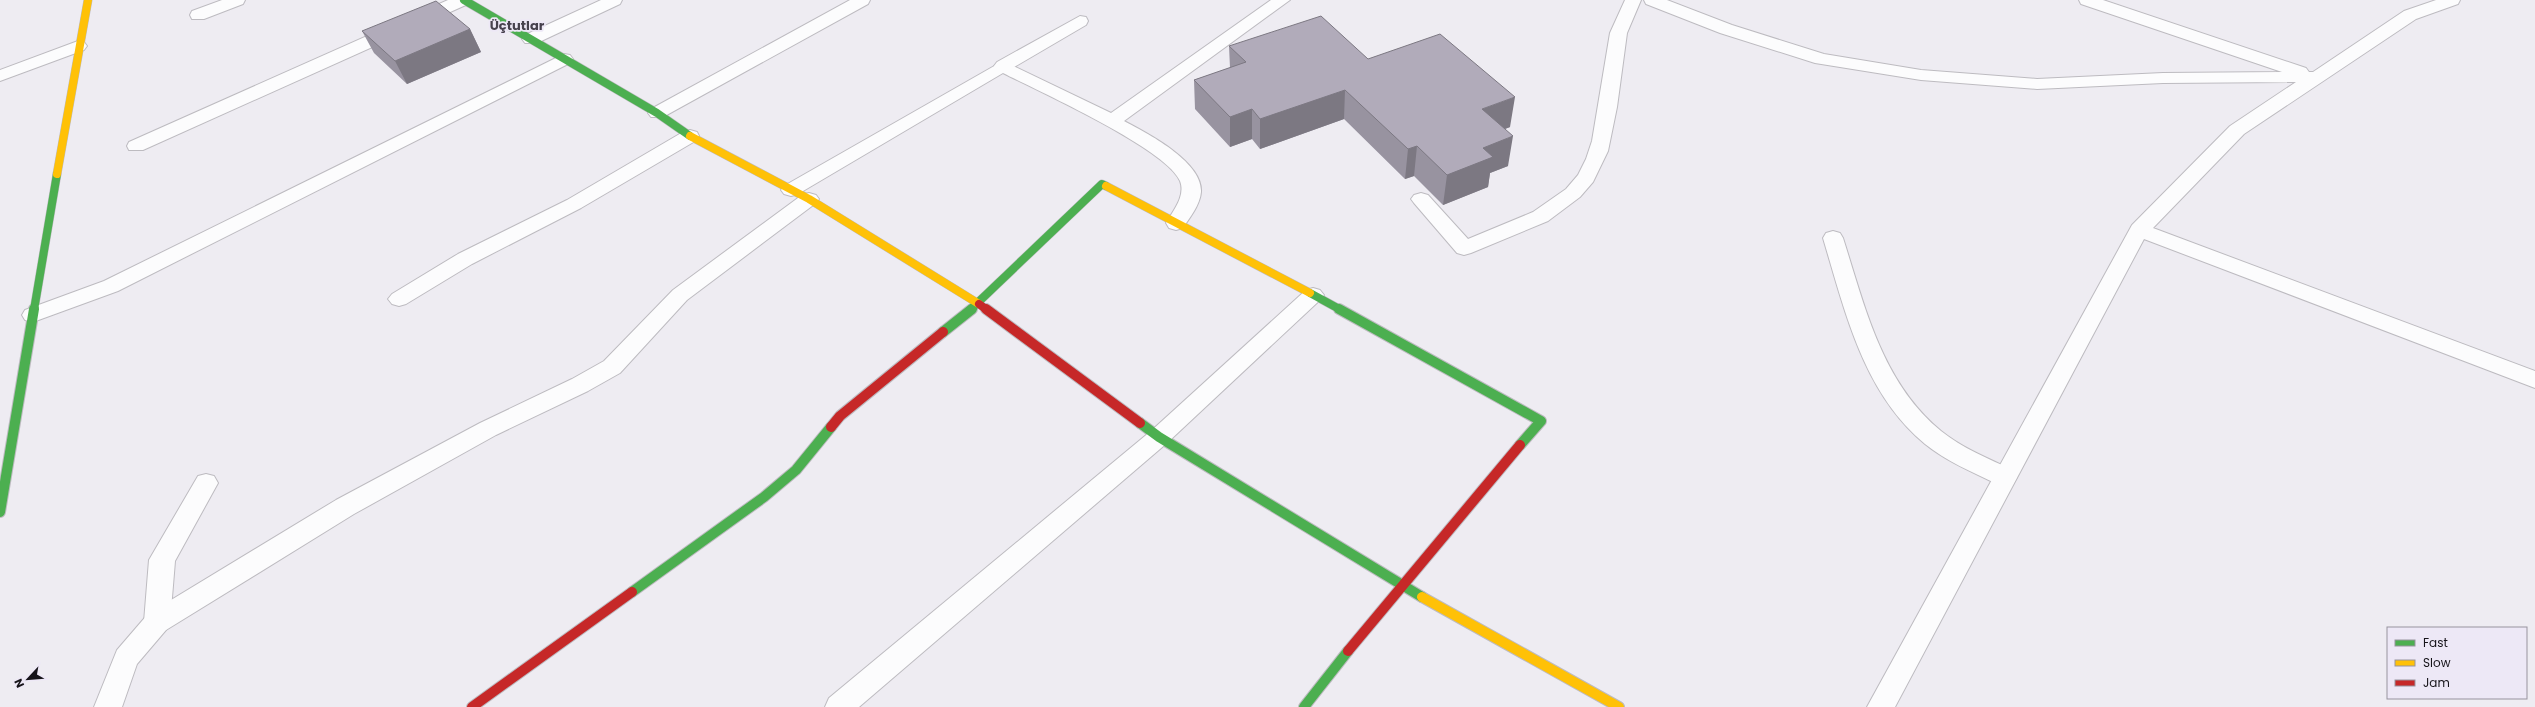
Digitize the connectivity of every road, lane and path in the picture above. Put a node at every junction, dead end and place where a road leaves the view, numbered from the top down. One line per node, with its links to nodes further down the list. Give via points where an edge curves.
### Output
1 (88, 0): 14 (street)
2 (236, 0): 11 (street)
3 (463, 0): 13 (street); 22 (street)
4 (614, 0): 13 (street)
5 (862, 0): 19 (street)
6 (1282, 0): 20 (street)
7 (1633, 0): 24 (street, via 1619,28 1614,73 1597,158 1571,196 1523,226 1464,248)
8 (1652, 0): 18 (street, via 1726,30 1821,59 1921,75 2037,84 2163,78)
9 (2087, 0): 18 (street)
10 (2452, 0): 18 (street, via 2410,15)
11 (198, 15)
12 (1080, 21): 16 (street)
13 (531, 39): 15 (street)
14 (78, 46): 17 (street); 31 (street)
15 (564, 59): 19 (street); 31 (street, via 111,286)
16 (1003, 66): 20 (street); 23 (street)
17 (0, 76)
18 (2316, 77): 26 (street, via 2237,130)
19 (657, 113): 21 (street)
20 (1112, 121): 25 (street, via 1165,154 1180,165 1186,174 1191,199)
21 (690, 136): 23 (street); 29 (street, via 574,204 465,259)
22 (136, 146)
23 (800, 194): 30 (street); 38 (street, via 680,295 612,367 488,429 345,507)
24 (1421, 199)
25 (1176, 223): 28 (street); 30 (street, via 1102,184)
26 (2139, 230): 32 (street); 34 (street)
27 (1833, 238): 34 (street, via 1871,353 1882,378 1899,403 1933,437 1954,451)
28 (1313, 295): 33 (street); 37 (street, via 1541,421)
29 (398, 299)
30 (978, 304): 33 (street); 40 (street, via 840,416 796,470 764,497)
31 (33, 316): 36 (street)
32 (2535, 380)
33 (1159, 436): 37 (street); 41 (street)
34 (2005, 477): 44 (street)
35 (206, 484): 38 (street, via 162,560)
36 (0, 512)
37 (1401, 585): 42 (street); 43 (street)
38 (157, 622): 39 (street, via 126,658)
39 (108, 707)
40 (472, 707)
41 (839, 707)
42 (1304, 707)
43 (1619, 707)
44 (1881, 707)

